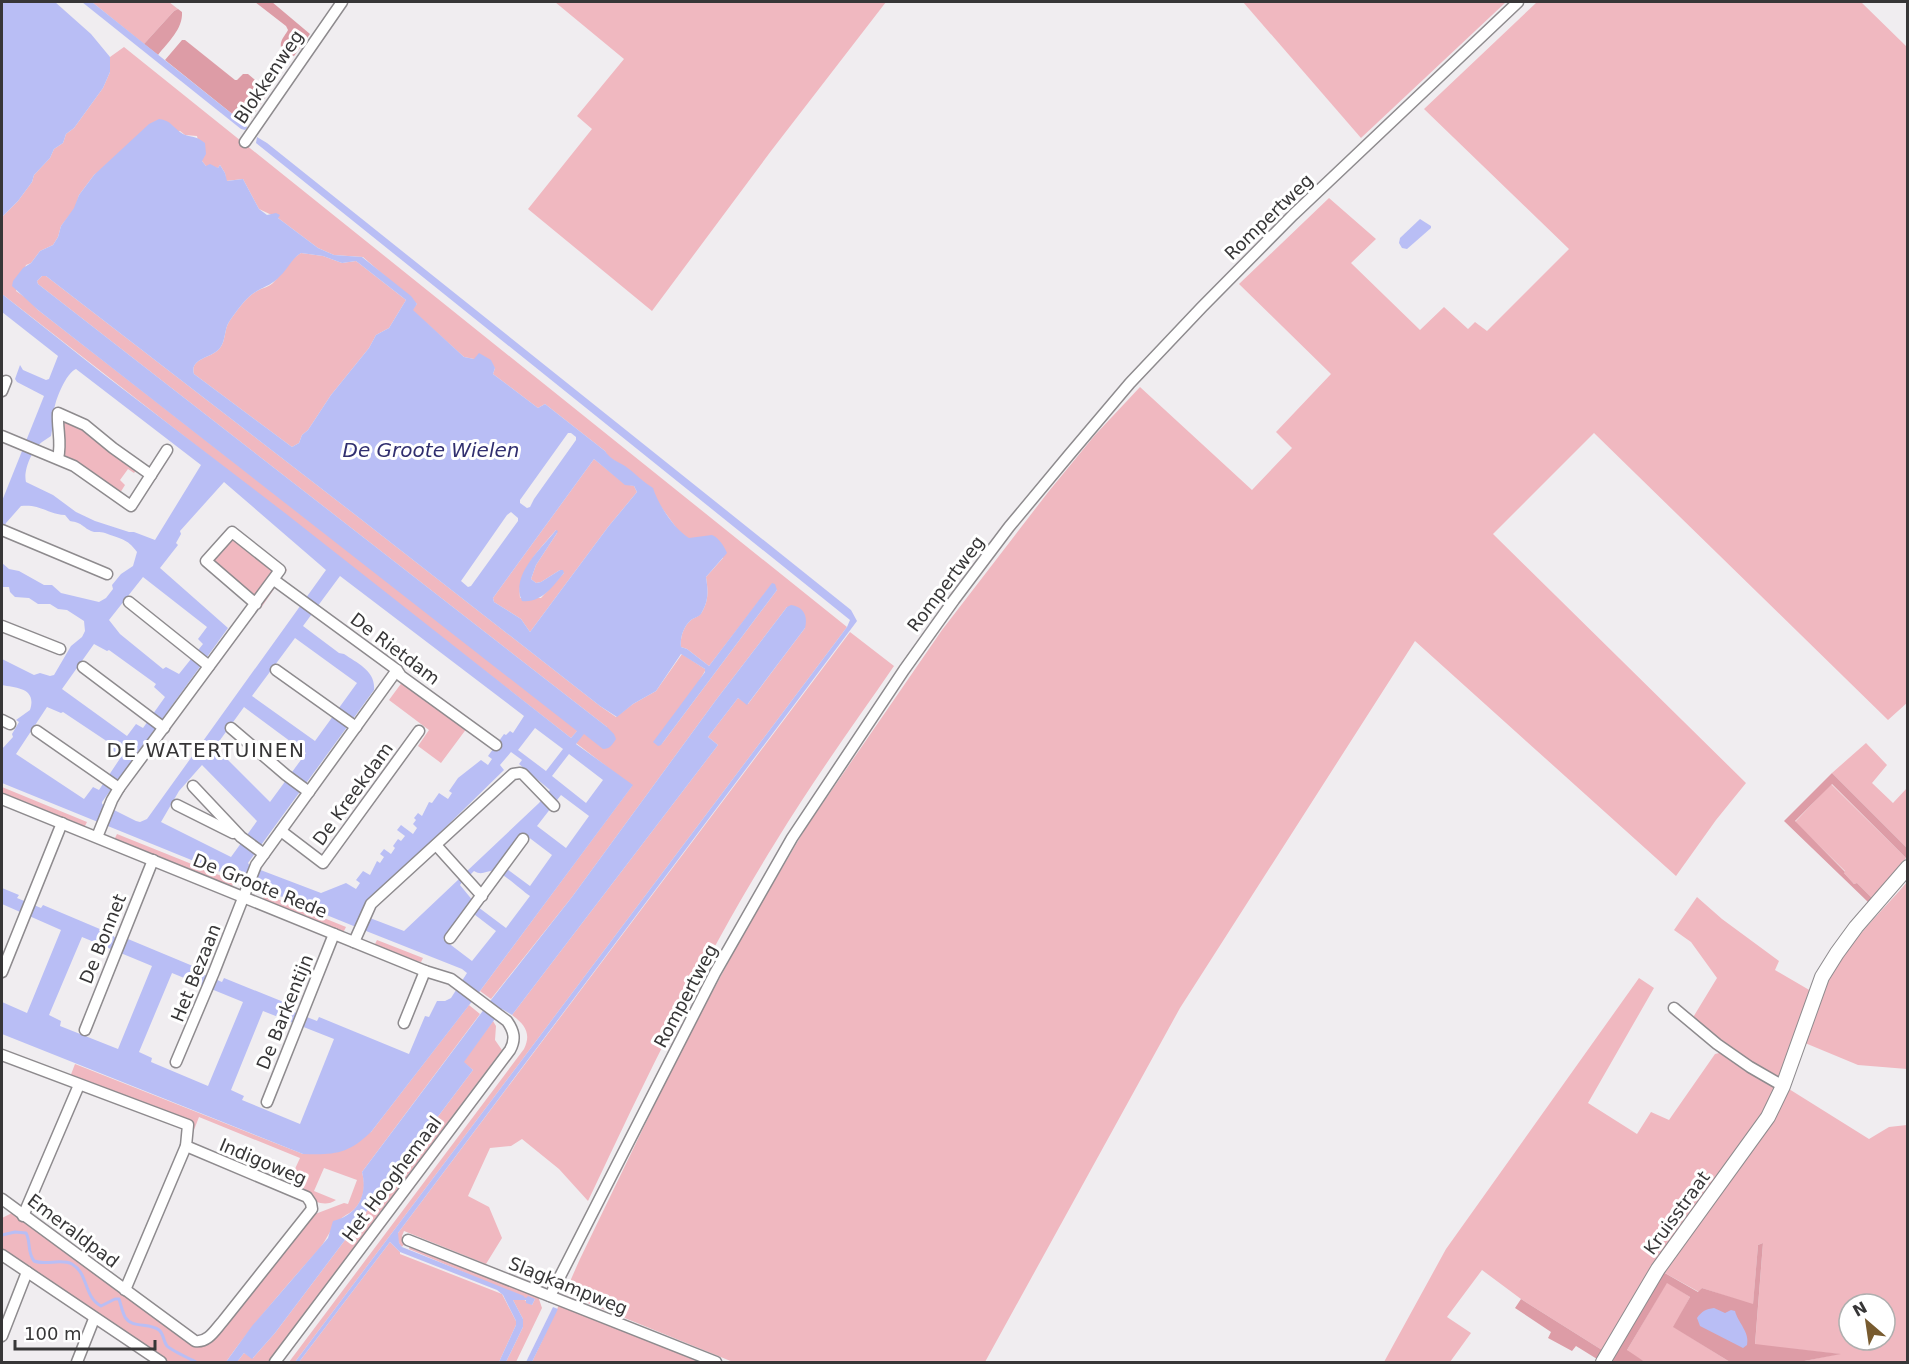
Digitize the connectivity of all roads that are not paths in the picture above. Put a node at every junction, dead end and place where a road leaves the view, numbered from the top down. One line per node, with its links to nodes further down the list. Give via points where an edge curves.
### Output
1 (342, 2): 3 (street, Blokkenweg)
2 (1518, 2): 63 (street, Rompertweg, via 1293,216 1130,383 1009,527 954,600 786,849 715,973)
3 (244, 142)
4 (2, 436): 6 (street)
5 (168, 450): 7 (street)
6 (58, 458): 7 (street, via 130,506); 7 (street, via 58,413 85,425)
7 (151, 475)
8 (4, 531): 9 (street)
9 (107, 574)
10 (274, 580): 12 (street); 12 (street, via 280,570 232,532 206,561); 18 (street, De Rietdam)
11 (129, 602): 15 (street)
12 (256, 604): 15 (street)
13 (2, 626): 14 (street)
14 (60, 649)
15 (207, 664): 20 (street)
16 (83, 668): 20 (street)
17 (276, 670): 19 (street)
18 (397, 670): 19 (street, Het Bezaan); 24 (street, De Rietdam)
19 (354, 725): 27 (street, Het Bezaan)
20 (163, 727): 26 (street)
21 (231, 728): 27 (street)
22 (37, 731): 26 (street)
23 (419, 731): 32 (street, De Kreekdam, via 323,862)
24 (496, 745)
25 (193, 786): 34 (street)
26 (118, 787): 33 (street)
27 (307, 790): 32 (street, Het Bezaan)
28 (2, 799): 31 (street, De Groote Rede)
29 (177, 805): 34 (street)
30 (554, 806): 36 (street, via 515,768)
31 (62, 823): 33 (street, De Groote Rede); 46 (street)
32 (281, 831): 37 (street, Het Bezaan)
33 (99, 832): 38 (street, De Groote Rede)
34 (241, 837): 37 (street)
35 (523, 839): 41 (street)
36 (436, 845): 41 (street); 43 (street, via 371,904)
37 (262, 852): 40 (street, Het Bezaan)
38 (153, 860): 40 (street, De Groote Rede); 50 (street, De Bonnet)
39 (1908, 867): 54 (street, Kruisstraat, via 1856,927 1822,977)
40 (247, 892): 42 (street, De Groote Rede); 52 (street, Het Bezaan)
41 (479, 899): 44 (street)
42 (334, 934): 43 (street, De Groote Rede); 55 (street, De Barkentijn)
43 (357, 937): 45 (street, De Groote Rede)
44 (450, 938)
45 (425, 971): 48 (street, De Groote Rede, via 449,978); 49 (street)
46 (2, 972)
47 (1674, 1008): 54 (street, via 1717,1044)
48 (498, 1015): 68 (street, Het Hooghemaal, via 513,1032 510,1050)
49 (404, 1023)
50 (85, 1030)
51 (2, 1055): 53 (street)
52 (176, 1062)
53 (80, 1085): 56 (street, via 188,1125); 58 (street)
54 (1783, 1086): 70 (street, Kruisstraat, via 1768,1117 1658,1269)
55 (267, 1102)
56 (186, 1146): 62 (street); 62 (street, Indigoweg, via 307,1197 312,1209 204,1341 195,1341)
57 (2, 1198): 58 (street, Emeraldpad)
58 (23, 1216): 62 (street, Emeraldpad)
59 (408, 1240): 63 (street, Slagkampweg)
60 (2, 1255): 61 (street)
61 (27, 1272): 64 (street); 65 (street)
62 (125, 1290)
63 (550, 1296): 69 (street, Slagkampweg)
64 (94, 1318): 66 (street); 67 (street)
65 (2, 1336)
66 (77, 1362)
67 (161, 1362)
68 (275, 1362)
69 (716, 1362)
70 (1603, 1362)

